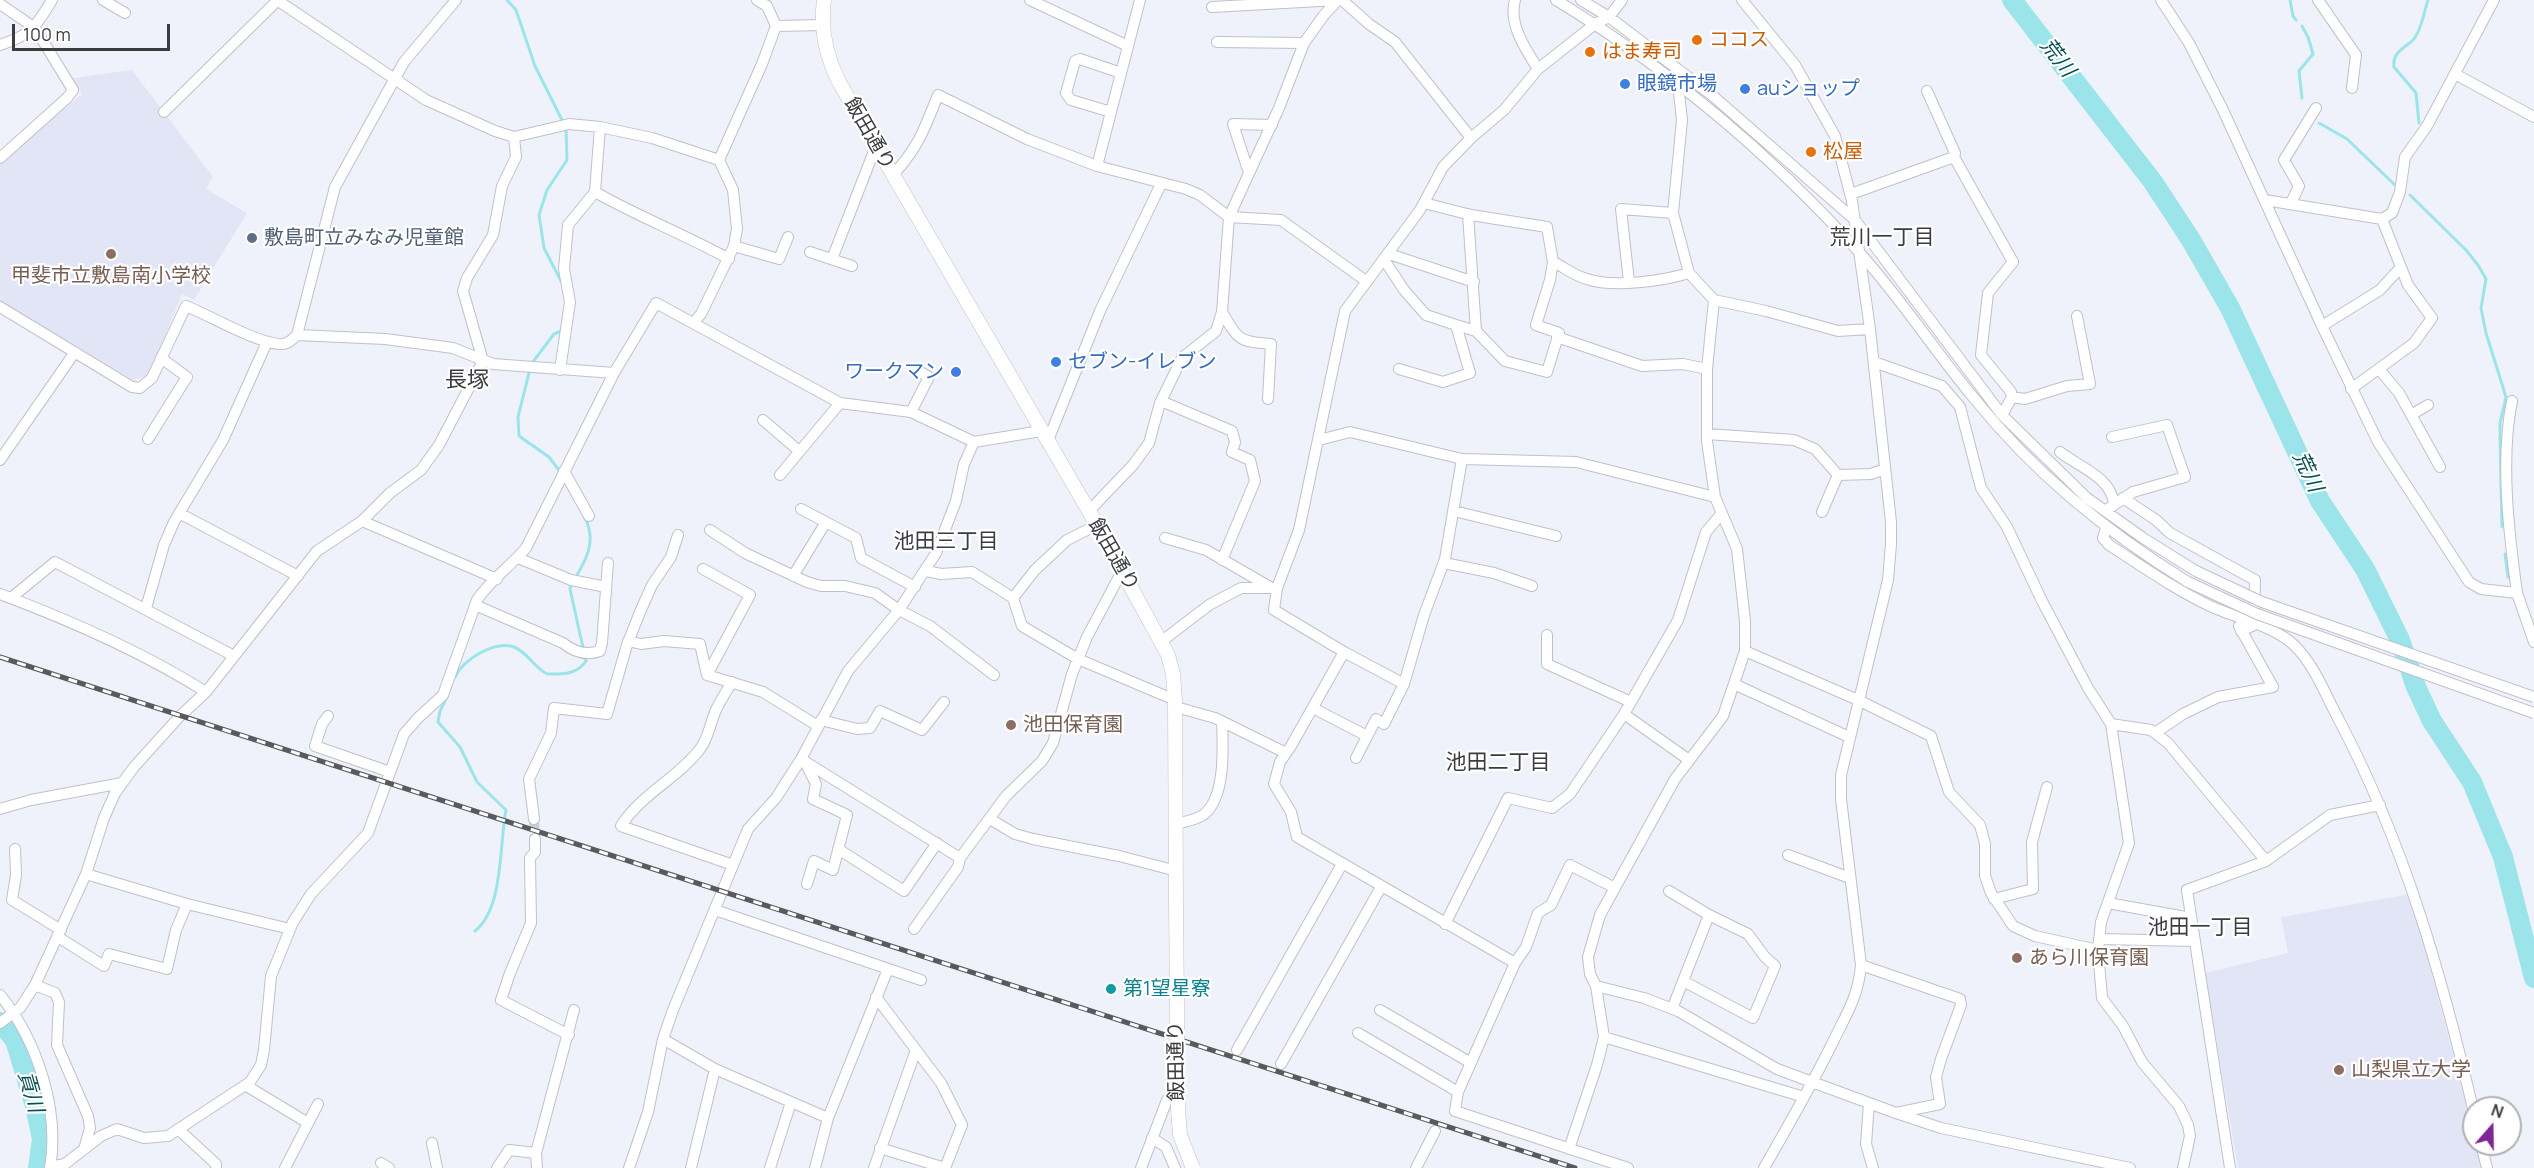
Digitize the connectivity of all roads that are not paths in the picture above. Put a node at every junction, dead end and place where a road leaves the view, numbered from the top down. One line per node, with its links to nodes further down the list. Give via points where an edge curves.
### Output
1 (52, 0): 25 (street)
2 (103, 0): 20 (street)
3 (277, 0): 33 (street); 38 (street)
4 (456, 0): 33 (street, via 404,62)
5 (824, 0): 23 (main road, 飯田通り)
6 (1030, 0): 29 (street)
7 (1140, 0): 29 (street)
8 (1339, 0): 19 (street); 27 (street); 44 (street, via 1395,42)
9 (1515, 0): 30 (street, via 1521,42)
10 (1556, 0): 22 (street)
11 (1581, 0): 21 (street)
12 (1622, 0): 21 (street)
13 (1742, 0): 54 (street, via 1795,65 1835,136)
14 (2161, 0): 55 (street, via 2189,43)
15 (2318, 0): 35 (street, via 2356,55)
16 (2494, 0): 32 (street)
17 (764, 2): 24 (street)
18 (1, 3): 25 (street)
19 (1212, 7)
20 (125, 12)
21 (1609, 17): 22 (street); 62 (street, via 1713,96)
22 (1595, 24): 30 (street); 34 (street)
23 (823, 25): 24 (street); 45 (main road, 飯田通り, via 828,60)
24 (776, 27): 48 (street)
25 (35, 28): 28 (street); 47 (street, via 74,90)
26 (1217, 42): 27 (street)
27 (1304, 43): 41 (street)
28 (0, 45)
29 (1128, 46): 31 (street)
30 (1538, 69): 44 (street, via 1504,110)
31 (1121, 73): 39 (street); 39 (street, via 1080,59 1075,61 1066,93 1071,100)
32 (2455, 74): 40 (street); 61 (street, via 2405,158 2392,213)
33 (395, 80): 43 (street, via 426,100); 86 (street, via 335,187)
34 (1678, 84): 58 (street, via 1682,120); 65 (street, via 1803,192)
35 (2352, 88)
36 (1927, 91): 46 (street)
37 (2316, 108): 57 (street, via 2284,160 2300,186)
38 (164, 112)
39 (1111, 112): 49 (street)
40 (2534, 117)
41 (1272, 125): 50 (street); 50 (street, via 1233,124)
42 (600, 127): 43 (street, via 569,124); 48 (street, via 652,138); 53 (street)
43 (514, 137): 91 (street, via 516,157 502,186 493,235 463,291)
44 (1471, 138): 56 (street, via 1443,167)
45 (876, 146): 51 (main road, 飯田通り); 69 (street)
46 (1954, 157): 54 (street); 101 (street, via 2013,262 1988,293 1981,355)
47 (0, 158)
48 (719, 160): 64 (street, via 733,190 737,230)
49 (1097, 166): 51 (street, via 1027,139 938,95 921,139); 52 (street)
50 (1250, 173): 60 (street)
51 (893, 175): 113 (main road, 飯田通り)
52 (1161, 184): 60 (street, via 1200,195); 113 (street)
53 (595, 192): 68 (street); 96 (street, via 568,225 564,269 570,302)
54 (1851, 194): 62 (street)
55 (2265, 200): 57 (street); 83 (street)
56 (1424, 202): 59 (street); 67 (street)
57 (2291, 203): 61 (street)
58 (1674, 213): 73 (street); 76 (street, via 1621,209)
59 (1468, 214): 70 (street, via 1547,227); 75 (street)
60 (1229, 217): 74 (street, via 1281,220); 79 (street)
61 (2382, 219): 72 (street)
62 (1855, 220): 65 (street); 109 (street)
63 (788, 237): 64 (street, via 779,259)
64 (734, 246): 68 (street)
65 (1858, 251): 84 (street); 100 (street)
66 (810, 252): 69 (street)
67 (1387, 257): 74 (street); 75 (street); 82 (street, via 1404,290 1426,315)
68 (729, 259): 81 (street)
69 (832, 260): 71 (street)
70 (1553, 262): 76 (street, via 1586,279); 87 (street, via 1536,325 1559,333)
71 (852, 266)
72 (2401, 267): 83 (street, via 2380,290); 95 (street, via 2408,285 2432,318 2414,343)
73 (1689, 273): 76 (street); 77 (street)
74 (1366, 281): 116 (street, via 1346,311)
75 (1474, 282): 85 (street)
76 (1629, 282)
77 (1714, 300): 84 (street, via 1838,331); 94 (street)
78 (0, 307): 89 (street)
79 (1222, 312): 102 (street, via 1245,342 1271,344); 103 (street, via 1216,331 1182,358)
80 (2078, 316): 101 (street, via 2090,384 2067,386 2025,399)
81 (693, 323): 98 (street, via 656,303); 105 (street)
82 (1456, 325): 85 (street); 93 (street, via 1470,373 1443,382)
83 (2322, 327): 99 (street)
84 (1870, 328): 92 (street)
85 (1476, 331): 87 (street, via 1505,361 1547,372)
86 (297, 335): 88 (street, via 283,344); 91 (street, via 385,339 453,348)
87 (1557, 337): 94 (street, via 1642,366 1683,364)
88 (267, 342): 90 (street, via 186,306); 132 (street, via 223,440)
89 (75, 352): 90 (street, via 132,387 140,388 152,378); 121 (street)
90 (161, 358): 115 (street, via 187,377)
91 (483, 361): 96 (street); 136 (street, via 440,446 421,470)
92 (1874, 362): 106 (street, via 1942,386); 123 (street)
93 (1399, 369)
94 (1707, 369): 112 (street)
95 (2379, 369): 99 (street); 110 (street, via 2400,393)
96 (560, 370): 98 (street)
97 (916, 370): 108 (street, via 929,377)
98 (614, 373): 124 (street)
99 (2351, 388): 158 (street, via 2378,441 2469,582 2481,589)
100 (1972, 396): 106 (street); 139 (street, via 2004,435)
101 (2012, 398): 109 (street)
102 (1268, 399)
103 (1161, 400): 131 (street, via 1149,443); 145 (street, via 1232,431 1232,452 1250,460 1255,481)
104 (2512, 401): 158 (street, via 2507,435 2509,531)
105 (840, 403): 108 (street); 118 (street)
106 (1959, 405): 194 (street, via 1981,488 2007,527 2042,602)
107 (2428, 405): 110 (street)
108 (911, 412): 117 (street)
109 (2002, 415): 128 (street, via 2079,491)
110 (2412, 415): 122 (street)
111 (763, 420): 118 (street)
112 (1707, 434): 126 (street, via 1794,440 1815,449); 127 (street)
113 (1044, 437): 117 (street); 131 (main road, 飯田通り)
114 (2112, 438): 128 (street, via 2167,425 2184,477 2133,492)
115 (148, 439)
116 (1319, 440): 120 (street, via 1350,432); 157 (street, via 1299,530)
117 (974, 442): 149 (street, via 964,464 956,501)
118 (799, 451): 125 (street)
119 (2060, 452): 128 (street, via 2107,485)
120 (1462, 459): 127 (street, via 1576,462); 130 (street)
121 (0, 460)
122 (2440, 467)
123 (1885, 469): 126 (street, via 1871,474); 184 (street, via 1891,522 1888,580)
124 (564, 471): 135 (street); 144 (street)
125 (780, 475)
126 (1838, 475): 134 (street)
127 (1715, 496): 133 (street)
128 (2114, 504): 167 (street, via 2156,520 2170,533 2255,580); 183 (street, bridge, via 2143,538 2196,571 2262,602)
129 (801, 509): 137 (street)
130 (1454, 511): 142 (street); 147 (street)
131 (1088, 512): 138 (main road, 飯田通り)
132 (179, 513): 151 (street); 163 (street, via 164,545)
133 (1722, 513): 173 (street, via 1737,549); 186 (street, via 1706,532 1678,620)
134 (1822, 513)
135 (589, 516)
136 (362, 520): 151 (street, via 317,551); 153 (street)
137 (826, 522): 152 (street); 156 (street, via 856,538 861,558)
138 (1097, 525): 150 (main road, 飯田通り); 161 (street, via 1067,540)
139 (2106, 528): 165 (street, via 2103,538 2109,544 2170,584); 189 (street, bridge, via 2188,582 2257,615)
140 (710, 530): 152 (street, via 745,553)
141 (678, 535): 171 (street, via 671,557 652,585)
142 (1556, 536)
143 (1165, 538): 145 (street, via 1206,550)
144 (518, 558): 153 (street); 155 (street, via 571,580)
145 (1222, 560): 157 (street)
146 (608, 563): 155 (street)
147 (1444, 563): 154 (street); 180 (street)
148 (703, 568): 177 (street, via 750,595)
149 (926, 571): 156 (street); 161 (street, via 972,572)
150 (1122, 572): 170 (main road, 飯田通り); 176 (street)
151 (298, 576): 175 (street)
152 (793, 576): 164 (street, via 821,586 875,593)
153 (497, 579): 162 (street, via 484,588)
154 (1532, 586)
155 (606, 587): 162 (street, via 602,643 600,651 594,653 569,649)
156 (915, 587): 164 (street)
157 (1274, 588): 170 (street, via 1241,588 1209,605); 174 (street, via 1274,610)
158 (2517, 593): 166 (street)
159 (0, 594): 160 (street)
160 (11, 598): 163 (street, via 55,562); 182 (street, via 96,632)
161 (1013, 598): 176 (street, via 1022,626)
162 (475, 605): 202 (street, via 443,695 404,734)
163 (146, 608): 175 (street)
164 (899, 610): 178 (street, via 930,626); 193 (street, via 848,671)
165 (2232, 615): 167 (street); 168 (street)
166 (2529, 616): 172 (street)
167 (2254, 624): 168 (street); 205 (street, via 2281,635 2309,664)
168 (2241, 631): 195 (street, via 2273,687 2218,698)
169 (1547, 635): 186 (street, via 1547,663)
170 (1162, 640): 187 (main road, 飯田通り, via 1173,674)
171 (628, 641): 177 (street, via 700,644); 207 (street, via 606,714 554,708 551,733 529,779)
172 (2534, 642)
173 (1745, 651): 181 (street); 184 (street)
174 (1344, 652): 180 (street); 188 (street)
175 (234, 656): 182 (street)
176 (1078, 659): 187 (street); 208 (street, via 1053,743 1042,761 1006,796)
177 (706, 675): 179 (street)
178 (994, 675)
179 (732, 682): 193 (street, via 763,692); 218 (street, via 700,749 629,813 621,825)
180 (1404, 684): 196 (street, via 1384,724 1376,719)
181 (1734, 684): 197 (street); 201 (street, via 1723,716)
182 (206, 692): 203 (street, via 176,720)
183 (2534, 697)
184 (1858, 700): 197 (street); 226 (street, via 1931,736 1949,792 1980,825 1986,844 1985,876)
185 (944, 702): 193 (street, via 922,730 880,711 870,728)
186 (1631, 702): 190 (street)
187 (1175, 704): 192 (street); 209 (main road, 飯田通り)
188 (1313, 708): 196 (street); 198 (street)
189 (2534, 713)
190 (1624, 714): 201 (street); 232 (street, via 1570,794 1552,808 1508,798)
191 (328, 716): 202 (street, via 315,746)
192 (1222, 722): 198 (street); 209 (street, via 1222,768 1211,805 1204,814)
193 (819, 723): 200 (street)
194 (2111, 724): 195 (street); 227 (street, via 2129,843)
195 (2155, 732): 216 (street)
196 (1367, 736): 199 (street)
197 (1849, 737): 221 (street, via 1840,799)
198 (1286, 753): 217 (street, via 1274,784 1292,812 1297,837)
199 (1356, 758)
200 (802, 759): 211 (street); 213 (street, via 816,784 813,799 847,815); 218 (street, via 776,798 748,829)
201 (1689, 760): 224 (street)
202 (390, 772): 233 (street, via 368,832 311,894)
203 (122, 783): 206 (street); 220 (street, via 104,818)
204 (2048, 787): 226 (street, via 2032,842 2033,889)
205 (2380, 805): 216 (street, via 2330,815); 264 (street, via 2428,933)
206 (0, 809)
207 (534, 819)
208 (990, 819): 215 (street); 219 (street, via 1015,834)
209 (1176, 824): 219 (main road, 飯田通り)
210 (535, 839): 253 (street, via 535,852 530,858 531,923 501,1000)
211 (937, 843): 213 (street, via 904,891); 215 (street)
212 (15, 849): 235 (street, via 12,900)
213 (838, 849): 222 (street, via 833,870 814,861)
214 (1788, 855): 221 (street)
215 (960, 858): 234 (street, via 958,867)
216 (2266, 861): 231 (street, via 2187,890)
217 (1342, 864): 223 (street); 257 (street)
218 (733, 865): 229 (street)
219 (1177, 871): 296 (main road, 飯田通り, bridge, via 1178,1108 1180,1135)
220 (86, 874): 228 (street); 235 (street)
221 (1850, 878): 239 (street)
222 (807, 884)
223 (1381, 887): 232 (street); 259 (street)
224 (1615, 888): 238 (street, via 1570,865 1551,906 1538,913 1526,948); 244 (street, via 1600,915 1588,957)
225 (1669, 891): 230 (street)
226 (1995, 899): 237 (street, via 2013,926 2035,936)
227 (2108, 903): 231 (street); 237 (street)
228 (187, 904): 233 (street); 235 (street, via 167,969 109,954 104,966)
229 (716, 910): 240 (street); 255 (street)
230 (1708, 915): 242 (street); 242 (street, via 1749,934 1775,966 1753,1018)
231 (2191, 918): 236 (street)
232 (1445, 924): 238 (street)
233 (290, 929): 262 (street, via 271,976 261,1065)
234 (914, 929)
235 (59, 934): 243 (street)
236 (2195, 941): 237 (street); 303 (street)
237 (2099, 944): 302 (street, via 2102,998 2142,1062 2179,1106 2188,1125 2190,1136)
238 (1515, 963): 258 (street)
239 (1861, 965): 261 (street, via 1856,998); 270 (street, via 1960,999 1936,1077 1940,1104)
240 (888, 969): 241 (street); 246 (street)
241 (921, 980)
242 (1683, 981): 247 (street)
243 (35, 985): 250 (street); 277 (street, via 55,993 59,1002 57,1045 88,1116 90,1128)
244 (1596, 986): 247 (street); 254 (street)
245 (0, 995): 250 (street)
246 (876, 997): 256 (street); 271 (street)
247 (1672, 1009): 261 (street, via 1777,1069)
248 (574, 1010): 253 (street)
249 (1380, 1010): 258 (street)
250 (13, 1014): 251 (street); 282 (street, via 45,1086 53,1124)
251 (0, 1023)
252 (1358, 1033): 263 (street)
253 (568, 1035): 280 (street)
254 (1604, 1037): 265 (street); 279 (street)
255 (663, 1039): 260 (street); 288 (street, via 648,1112)
256 (916, 1050): 278 (street); 293 (street, via 941,1083 962,1125)
257 (1237, 1050)
258 (1471, 1063): 263 (street)
259 (1281, 1064)
260 (715, 1070): 267 (street); 289 (street)
261 (1812, 1083): 265 (street); 268 (street)
262 (245, 1085): 272 (street); 273 (street)
263 (1458, 1092): 279 (street, via 1455,1111)
264 (2470, 1096)
265 (1804, 1097): 299 (street)
266 (1167, 1100): 275 (street)
267 (790, 1102): 271 (street); 290 (street)
268 (1869, 1103): 270 (street); 300 (street, via 1866,1144)
269 (318, 1104): 272 (street)
270 (1896, 1113): 301 (street, via 1941,1128)
271 (828, 1118): 291 (street)
272 (308, 1123): 284 (street)
273 (178, 1130): 277 (street, via 154,1139 117,1129); 283 (street)
274 (1435, 1131): 297 (street)
275 (1152, 1138): 294 (street); 295 (street, via 1166,1147)
276 (432, 1143): 285 (street)
277 (85, 1146): 281 (street)
278 (880, 1148): 292 (street); 293 (street)
279 (1569, 1149): 298 (street)
280 (536, 1153): 286 (street, via 509,1150); 287 (street)
281 (67, 1166): 282 (street)
282 (50, 1168)
283 (216, 1168)
284 (285, 1168)
285 (437, 1168)
286 (497, 1168)
287 (537, 1168)
288 (629, 1168)
289 (691, 1168)
290 (770, 1168)
291 (814, 1168)
292 (874, 1168)
293 (945, 1168)
294 (1141, 1168)
295 (1175, 1168)
296 (1192, 1168)
297 (1416, 1168)
298 (1628, 1168)
299 (1764, 1168)
300 (1873, 1168)
301 (2130, 1168)
302 (2183, 1168)
303 (2230, 1168)

